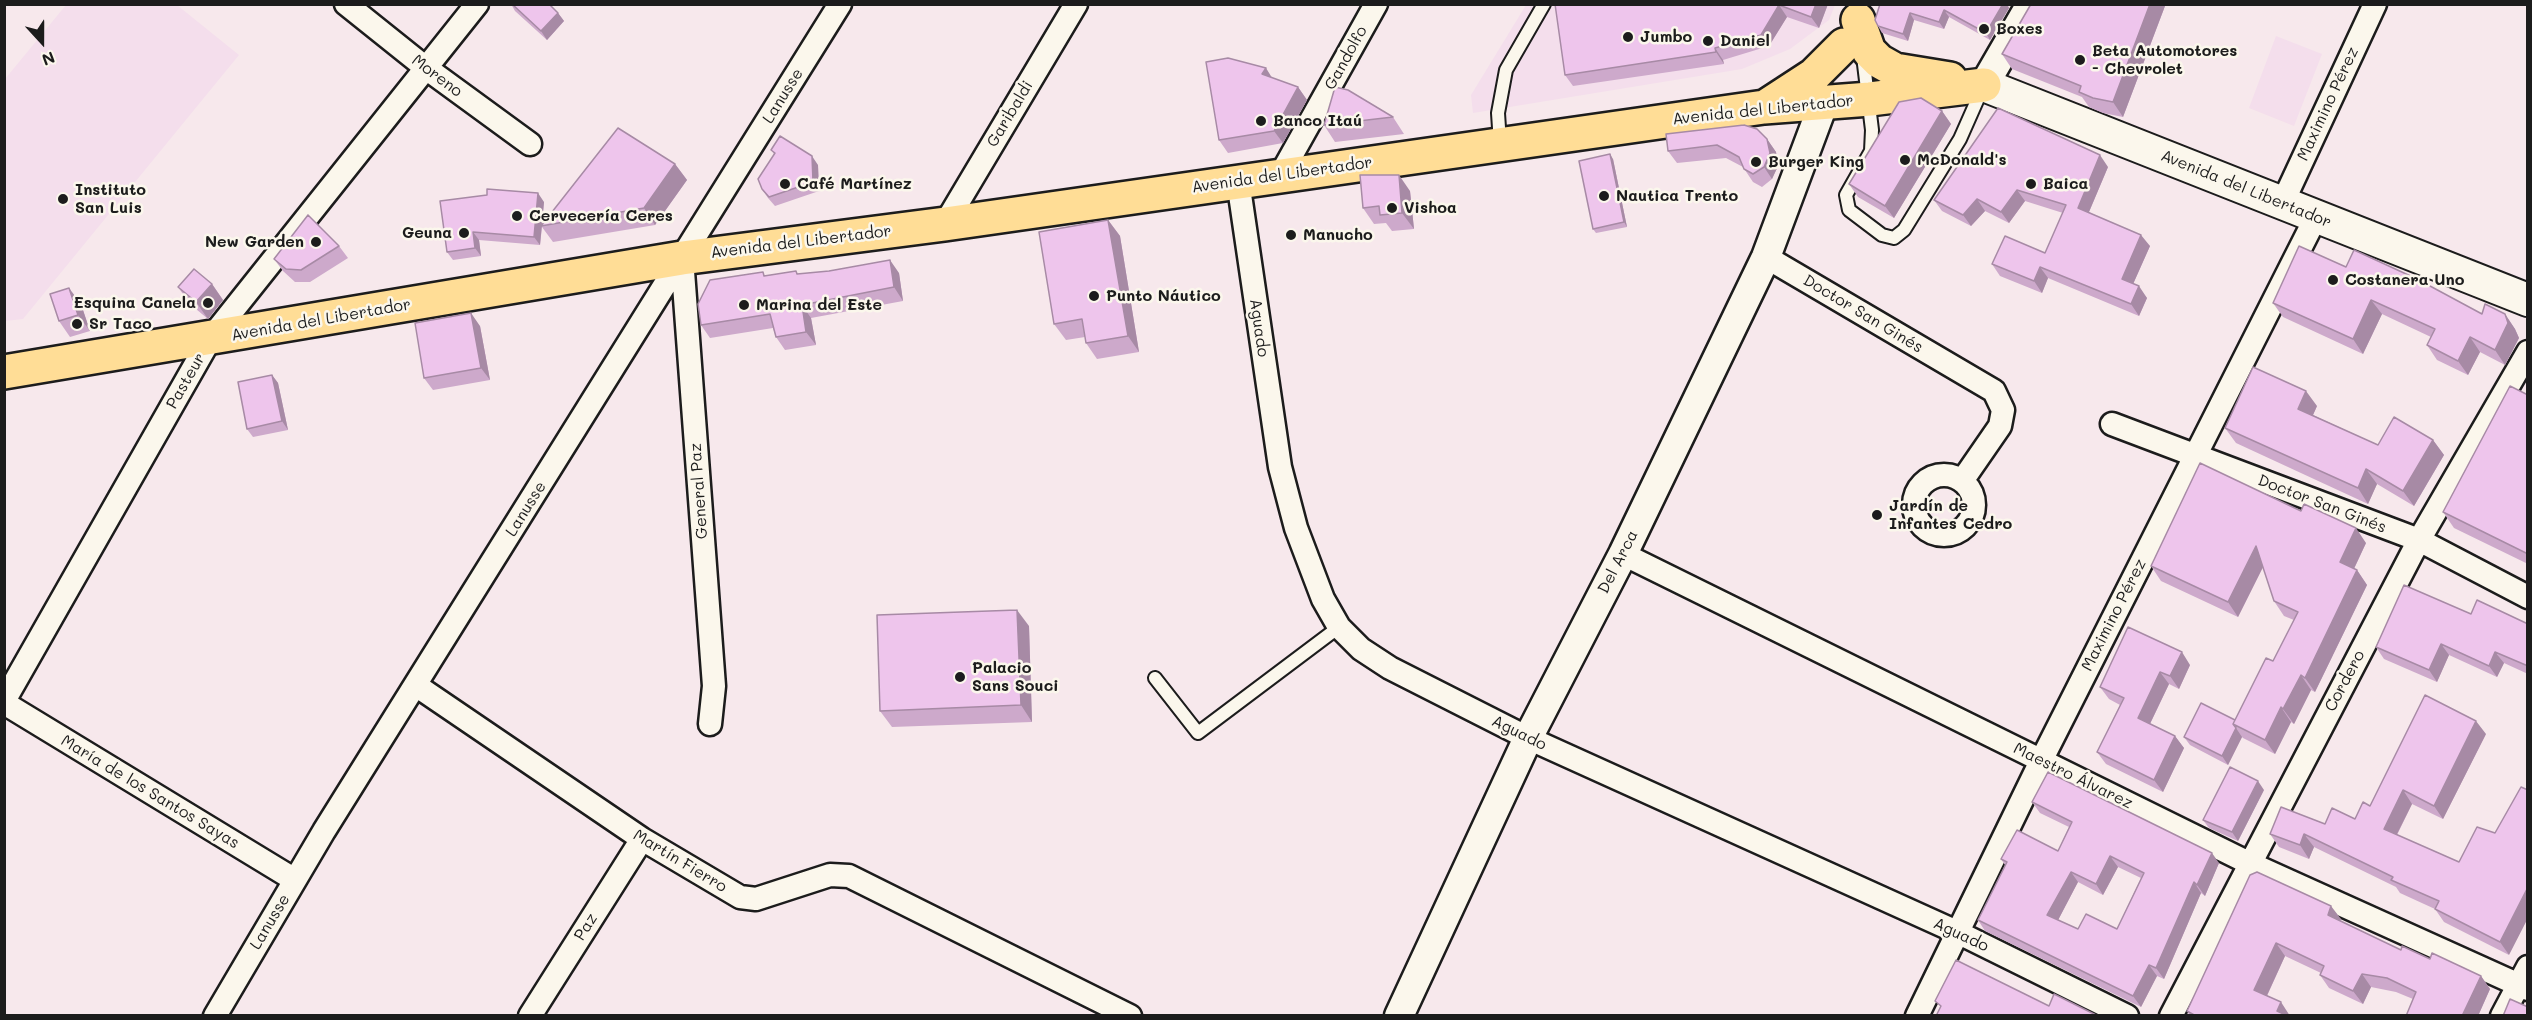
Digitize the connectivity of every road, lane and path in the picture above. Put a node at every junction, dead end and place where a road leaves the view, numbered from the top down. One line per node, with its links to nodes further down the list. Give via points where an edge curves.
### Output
1 (346, 4): 10 (street, Moreno)
2 (477, 4): 10 (street, Pasteur)
3 (840, 4): 23 (street, Lanusse)
4 (1076, 4): 21 (street, Garibaldi)
5 (1376, 4): 17 (street, Gandolfo)
6 (1544, 4): 16 (lane, via 1506,70 1498,113)
7 (2031, 4): 11 (street)
8 (2375, 4): 19 (street, Maximino Pérez)
9 (1856, 23): 11 (main road, via 1869,51 1895,70); 12 (lane); 13 (main road); 14 (main road, via 1814,75)
10 (426, 68): 15 (street, Moreno); 25 (street, Pasteur)
11 (1984, 85): 12 (main road, Avenida del Libertador); 12 (lane, via 1960,139 1904,230 1894,238 1882,235 1849,210 1846,195 1871,151); 19 (main road, Avenida del Libertador)
12 (1869, 99): 13 (main road, Avenida del Libertador)
13 (1824, 102): 14 (main road, Avenida del Libertador); 22 (street, Del Arca)
14 (1764, 107): 16 (main road, Avenida del Libertador)
15 (530, 144)
16 (1500, 144): 17 (main road, Avenida del Libertador)
17 (1281, 174): 18 (main road, Avenida del Libertador)
18 (1238, 181): 21 (main road, Avenida del Libertador); 34 (street, Aguado, via 1280,467 1311,574)
19 (2282, 204): 20 (main road, Avenida del Libertador)
20 (2316, 217): 24 (main road, Avenida del Libertador); 29 (street, Maximino Pérez)
21 (945, 224): 23 (main road, Avenida del Libertador)
22 (1766, 257): 30 (street, Doctor San Ginés, via 1994,391 2003,410 2000,426); 32 (street, Del Arca)
23 (682, 258): 25 (main road, Avenida del Libertador); 36 (street, Lanusse); 38 (street, General Paz, via 714,686)
24 (2528, 300)
25 (210, 339): 27 (main road, Avenida del Libertador); 37 (street, Pasteur)
26 (2528, 352): 31 (street, Cordero)
27 (4, 372)
28 (2112, 424): 29 (street, Doctor San Ginés)
29 (2194, 456): 31 (street, Doctor San Ginés); 40 (street, Maximino Pérez)
30 (1962, 482)
31 (2419, 540): 33 (street, Doctor San Ginés); 42 (street, Cordero)
32 (1623, 554): 39 (street, Del Arca); 40 (street, Maestro Álvarez)
33 (2528, 597)
34 (1340, 627): 35 (lane, via 1198,733); 39 (street, Aguado, via 1361,649 1390,668)
35 (1155, 678)
36 (417, 686): 41 (street, Martín Fierro); 43 (street, Lanusse)
37 (4, 702): 43 (street, María de los Santos Sayas)
38 (710, 724)
39 (1528, 738): 44 (street, Aguado); 49 (street, Del Arca)
40 (2041, 761): 42 (street, Maestro Álvarez); 44 (street, Maximino Pérez)
41 (642, 839): 47 (street, Paz); 48 (street, Martín Fierro, via 740,897 756,899 814,878 849,876)
42 (2249, 863): 45 (street, Maestro Álvarez); 52 (street, Cordero)
43 (295, 880): 46 (street, Lanusse)
44 (1959, 933): 50 (street, Maximino Pérez); 51 (street, Aguado)
45 (2524, 980): 53 (street)
46 (215, 1016)
47 (530, 1016)
48 (1130, 1016)
49 (1398, 1016)
50 (1917, 1016)
51 (2127, 1016)
52 (2171, 1016)
53 (2502, 1016)

